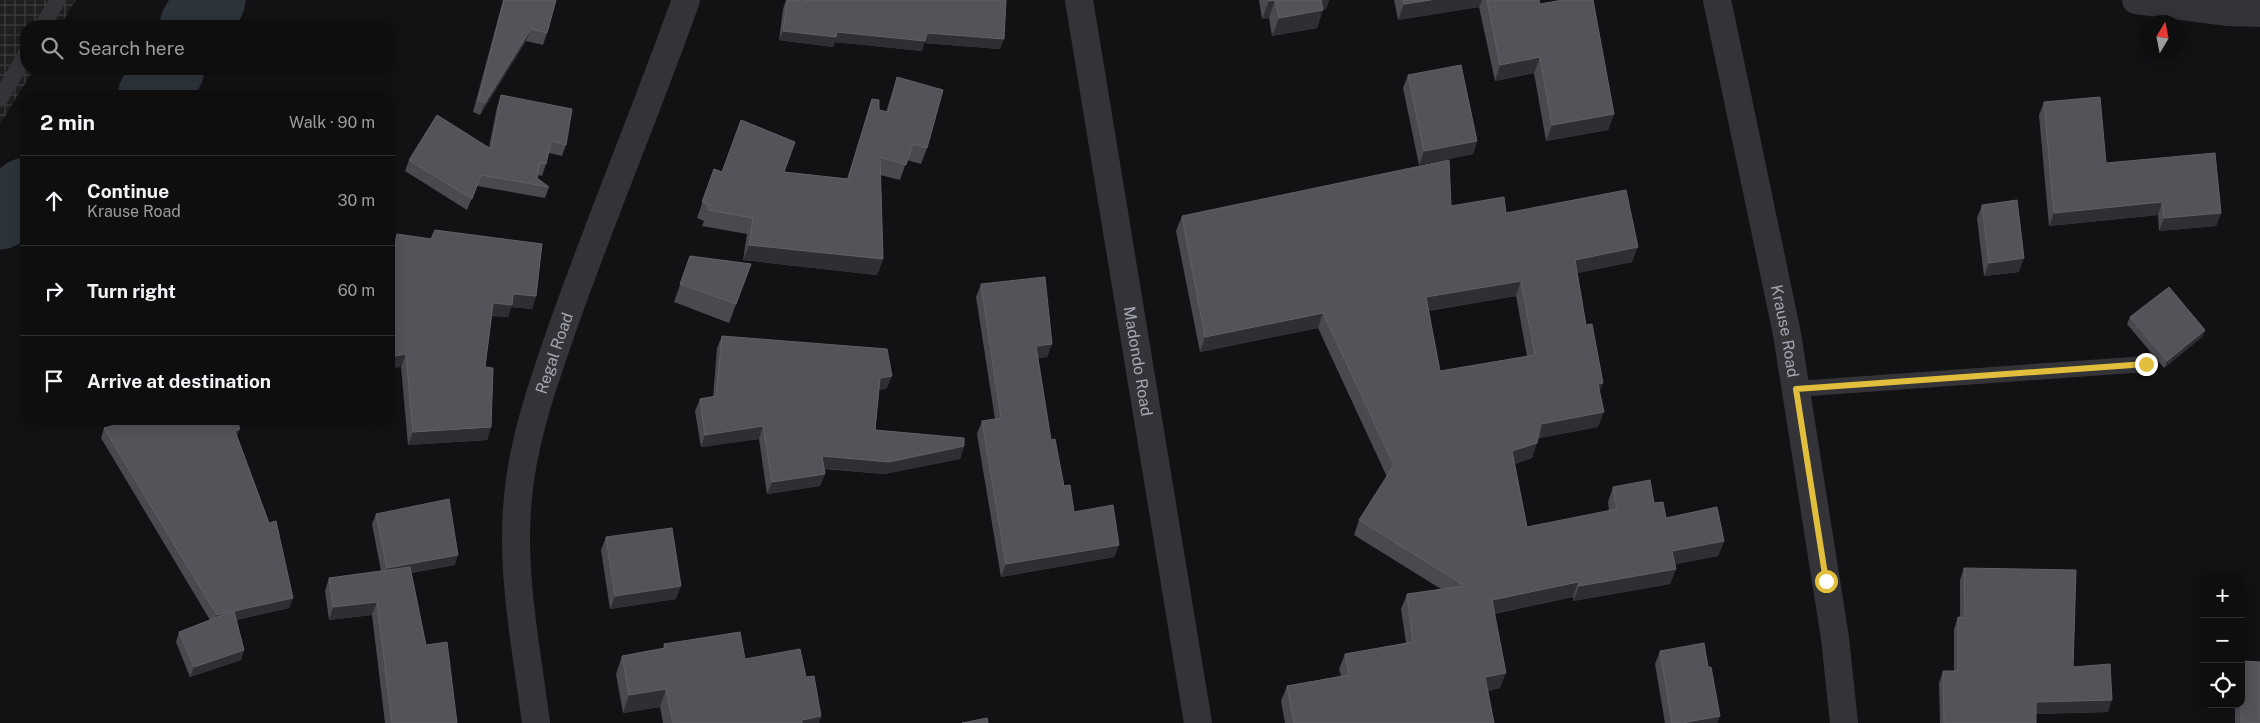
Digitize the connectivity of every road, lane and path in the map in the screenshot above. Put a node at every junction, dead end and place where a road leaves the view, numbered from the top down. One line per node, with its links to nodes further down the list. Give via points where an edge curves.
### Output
1 (58, 0): 7 (lane)
2 (686, 0): 12 (street, Regal Road, via 601,219 525,446 517,508 516,570)
3 (1079, 0): 13 (street, Madondo Road)
4 (1717, 0): 11 (street, Krause Road)
5 (2136, 0): 6 (street)
6 (2260, 13)
7 (46, 20)
8 (20, 64): 9 (lane)
9 (0, 99)
10 (2146, 364): 11 (lane)
11 (1796, 389): 14 (street, Krause Road)
12 (536, 723)
13 (1198, 723)
14 (1844, 723)

